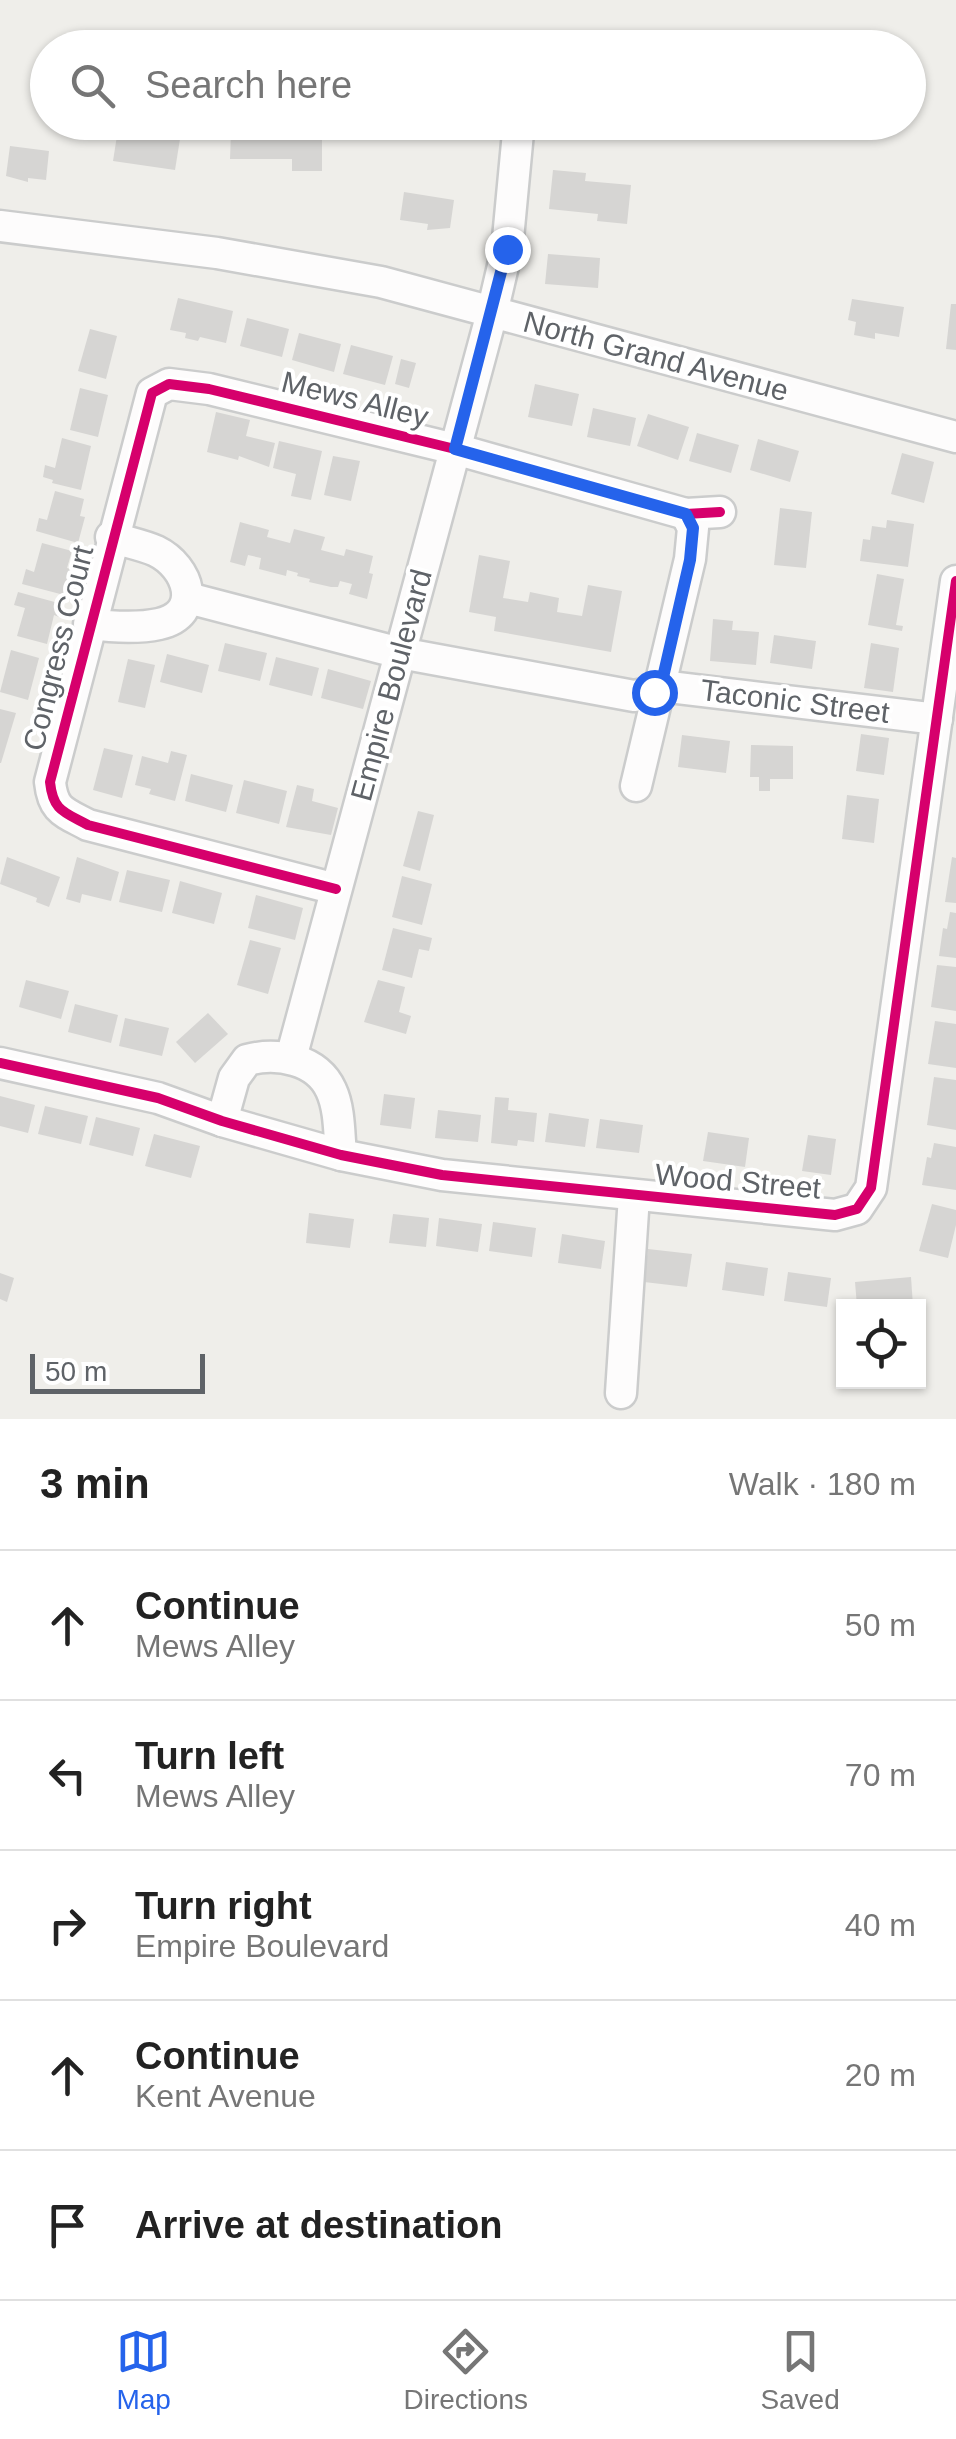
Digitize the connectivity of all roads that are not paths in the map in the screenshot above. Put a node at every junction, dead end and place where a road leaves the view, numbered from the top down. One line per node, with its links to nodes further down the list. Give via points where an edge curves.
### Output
1 (517, 140): 3 (street, Empire Boulevard, via 507,249)
2 (0, 226): 3 (street, North Grand Avenue, via 272,262)
3 (492, 313): 5 (street, North Grand Avenue); 6 (street, Empire Boulevard)
4 (152, 393): 6 (street, Mews Alley, via 169,384 209,389); 9 (street, Congress Court)
5 (956, 437)
6 (455, 449): 8 (street, Mews Alley); 13 (street, Empire Boulevard)
7 (720, 512): 8 (street, Mews Alley)
8 (686, 514): 14 (street, via 693,528 690,560)
9 (112, 537): 11 (street, via 157,552 179,568); 12 (street, Congress Court)
10 (956, 581): 15 (street, Wood Street)
11 (188, 598): 12 (street, via 183,610 162,623); 13 (street, Taconic Street)
12 (89, 624): 17 (street, Congress Court, via 50,782 60,810 88,825)
13 (400, 653): 14 (street, Taconic Street, via 634,696); 17 (street, Empire Boulevard)
14 (661, 686): 15 (street, Taconic Street); 16 (street)
15 (936, 719): 22 (street, Wood Street, via 870,1188 857,1210 835,1215)
16 (636, 786)
17 (336, 889): 18 (street, Empire Boulevard)
18 (291, 1058): 20 (street, via 268,1054 247,1060 234,1078); 21 (street, via 330,1088)
19 (0, 1063): 20 (street, Wood Street, via 158,1098)
20 (222, 1121): 21 (street, Wood Street)
21 (341, 1155): 22 (street, Wood Street, via 487,1182)
22 (634, 1196): 23 (street)
23 (621, 1393)

